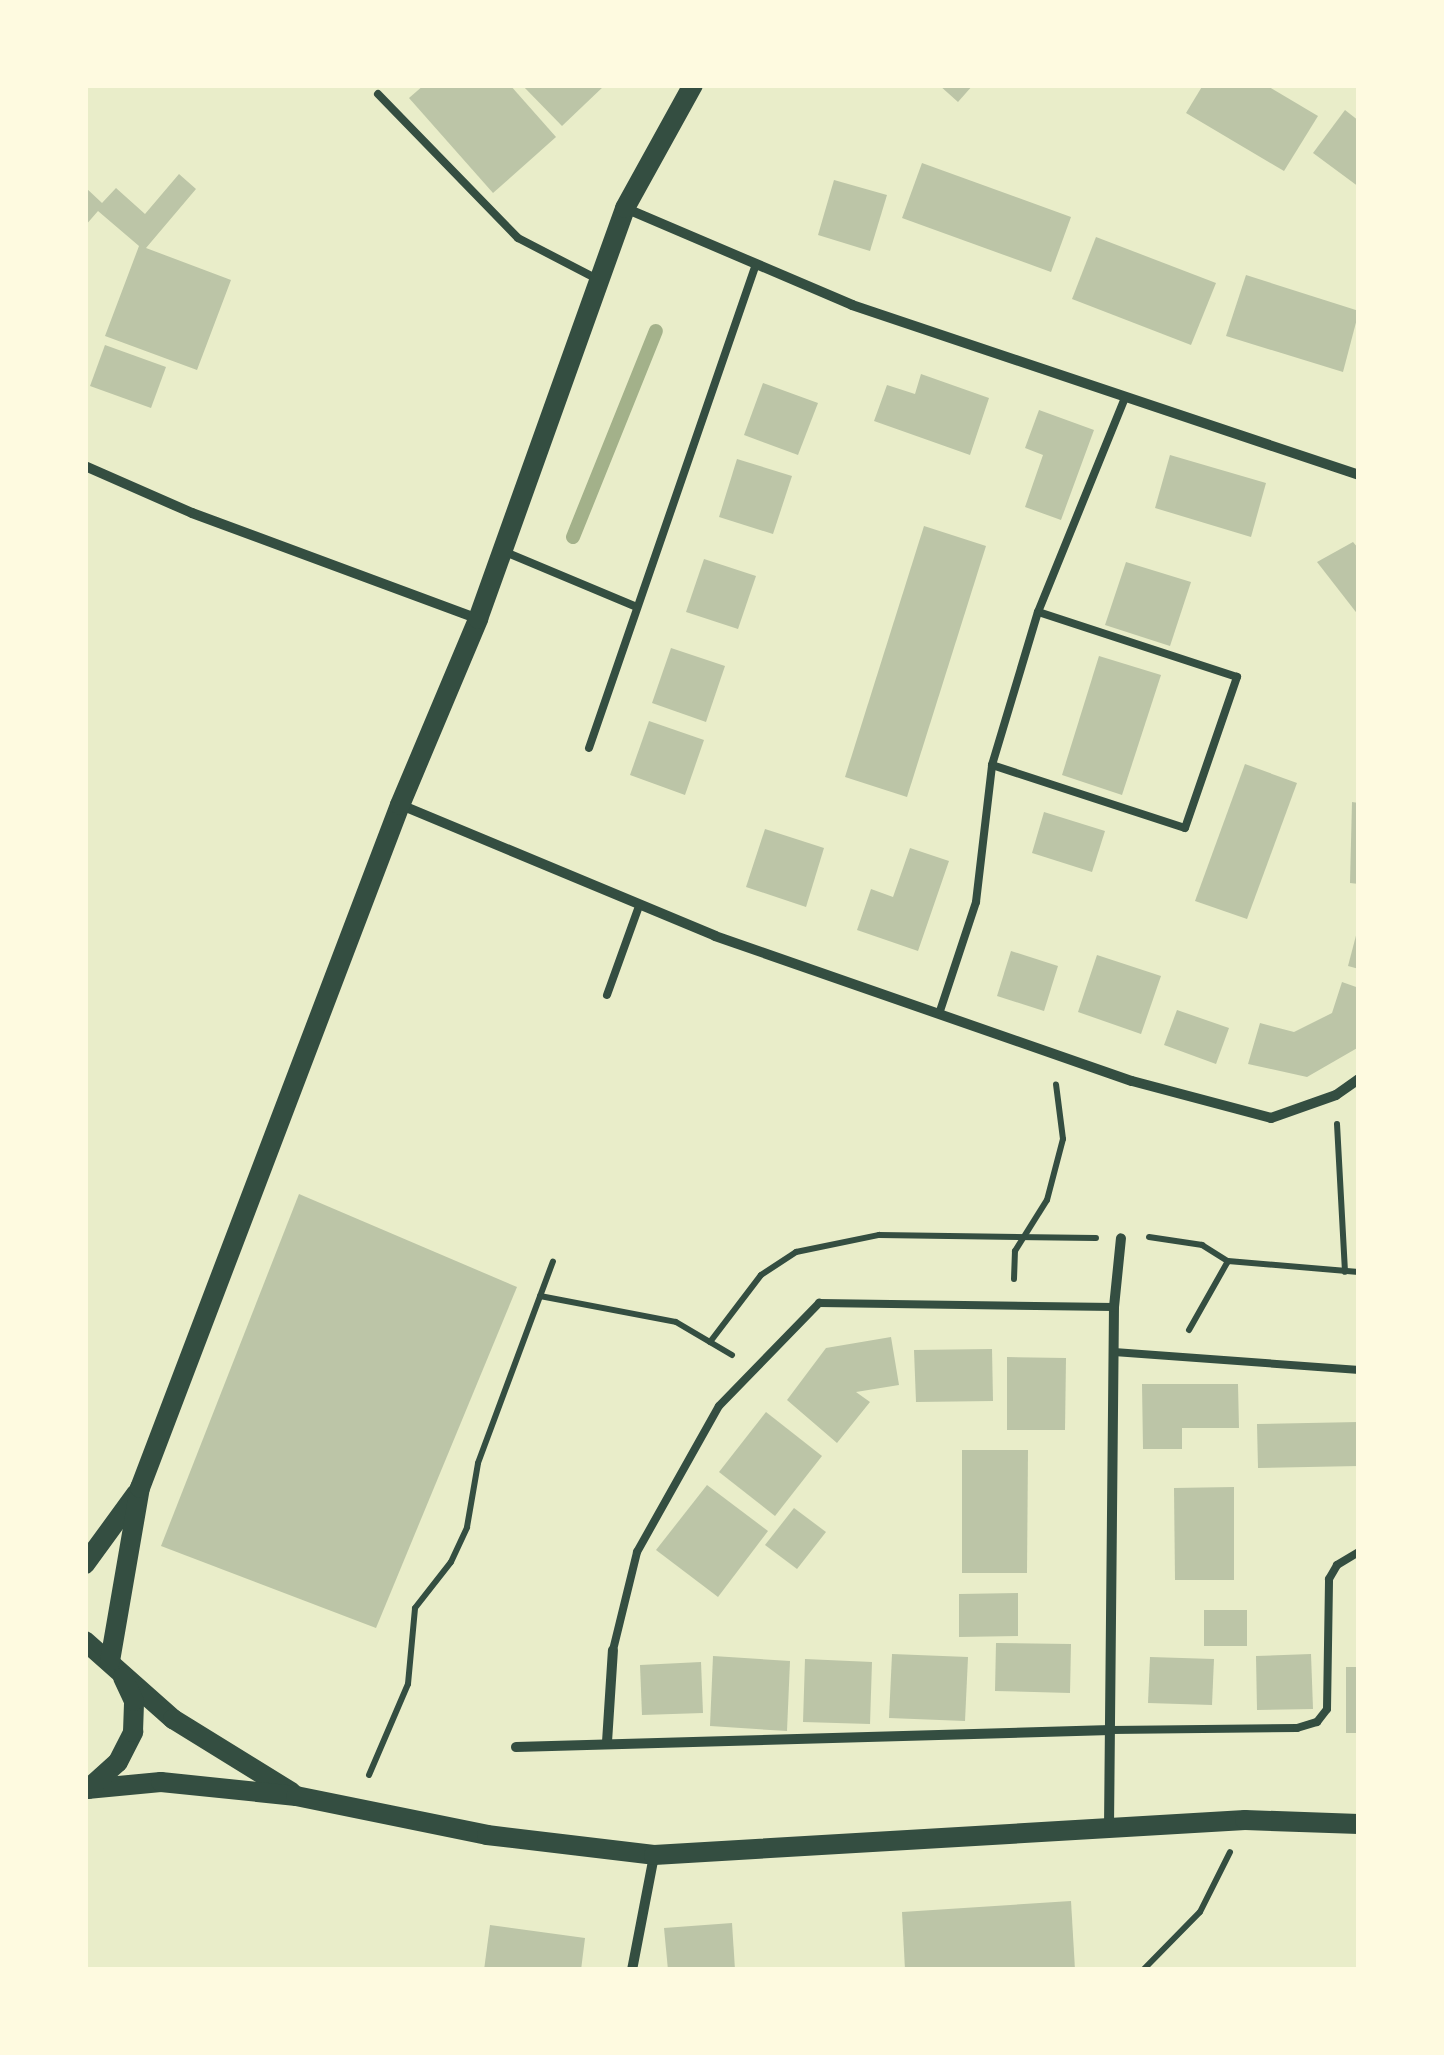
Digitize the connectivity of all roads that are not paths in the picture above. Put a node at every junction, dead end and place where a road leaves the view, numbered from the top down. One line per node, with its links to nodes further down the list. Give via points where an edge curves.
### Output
1 (693, 85): 3 (main road)
2 (378, 94): 5 (lane, via 518,238)
3 (625, 208): 4 (street); 5 (main road)
4 (756, 264): 6 (street, via 852,305); 10 (lane)
5 (599, 280): 9 (main road)
6 (1125, 398): 8 (street); 11 (lane)
7 (85, 466): 12 (street, via 192,514)
8 (1359, 476)
9 (502, 551): 10 (lane); 12 (main road)
10 (637, 607): 13 (lane)
11 (1038, 612): 14 (lane); 14 (lane, via 1236,677 1185,828)
12 (478, 619): 15 (main road)
13 (588, 748)
14 (992, 765): 18 (lane, via 976,902)
15 (400, 804): 16 (street); 24 (main road)
16 (640, 906): 17 (lane); 18 (street)
17 (607, 995)
18 (939, 1014): 19 (street, via 1271,1118 1336,1095)
19 (1359, 1079)
20 (1121, 1238): 21 (street)
21 (1114, 1306): 22 (street); 28 (lane, via 819,1303 719,1406 637,1552)
22 (1114, 1352): 23 (lane); 30 (street)
23 (1359, 1370)
24 (140, 1488): 26 (main road); 29 (main road)
25 (1359, 1552): 30 (lane, via 1337,1565 1329,1579 1327,1709 1316,1722 1297,1728)
26 (85, 1564)
27 (85, 1641): 29 (main road)
28 (613, 1650): 31 (street)
29 (115, 1666): 33 (main road, via 134,1701 133,1732 118,1762); 34 (main road, via 173,1719)
30 (1111, 1730): 31 (street); 36 (street)
31 (607, 1742): 32 (street)
32 (516, 1747)
33 (86, 1790): 34 (main road, via 161,1782)
34 (296, 1796): 37 (main road, via 487,1835)
35 (1359, 1824): 36 (main road, via 1246,1820)
36 (1109, 1828): 37 (main road)
37 (654, 1855): 38 (street)
38 (632, 1970)

